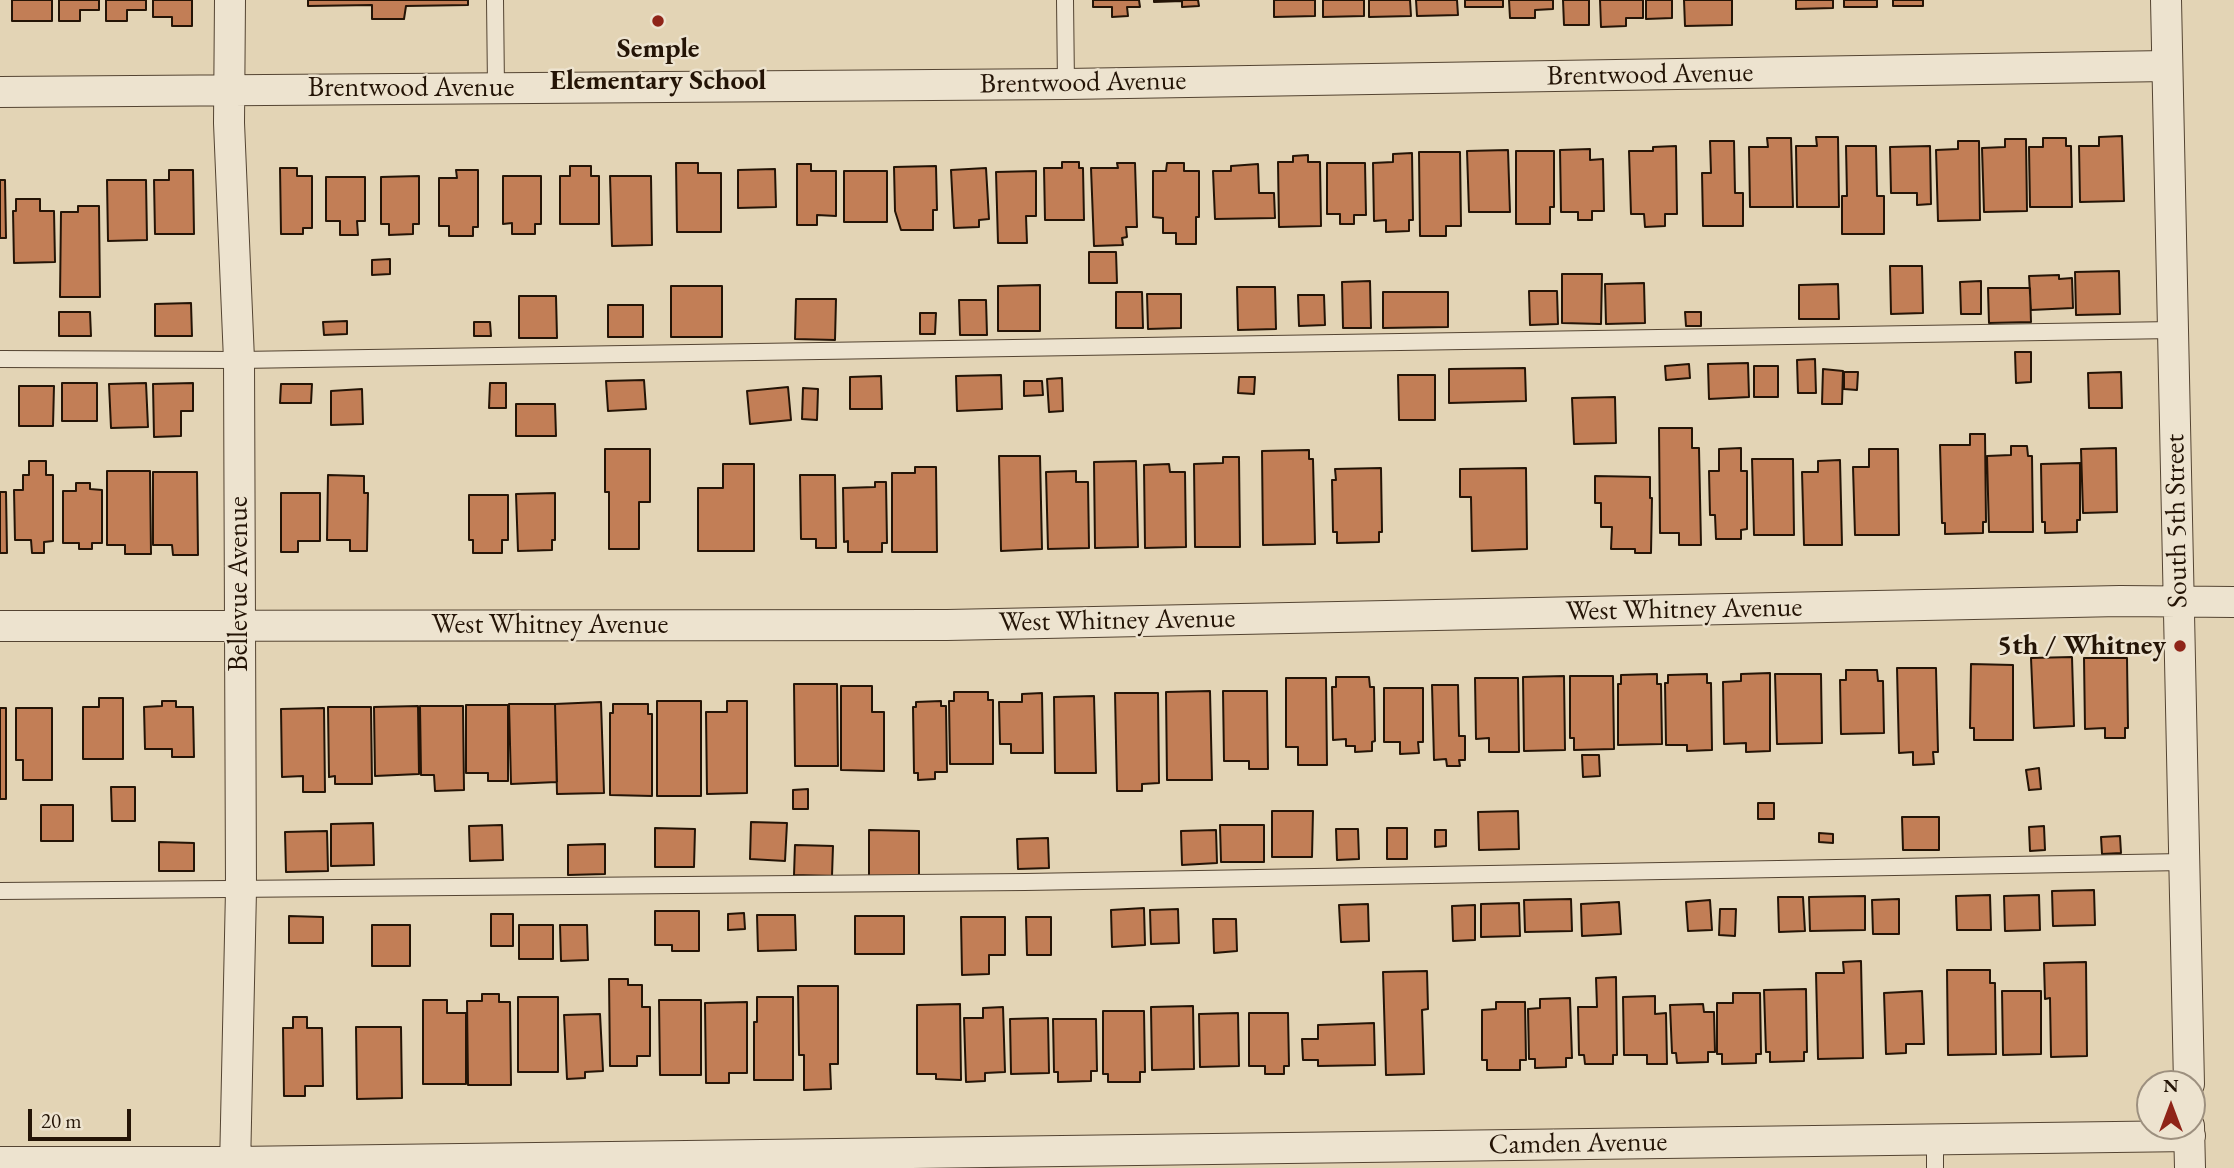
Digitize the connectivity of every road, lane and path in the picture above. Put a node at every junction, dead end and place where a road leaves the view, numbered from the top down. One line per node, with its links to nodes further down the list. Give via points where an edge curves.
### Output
1 (230, 0): 8 (street, Bellevue Avenue)
2 (495, 0): 7 (lane)
3 (1065, 0): 6 (lane)
4 (2166, 0): 5 (street, South 5th Street)
5 (2166, 66): 6 (street, Brentwood Avenue); 10 (street, South 5th Street)
6 (1066, 84): 7 (street, Brentwood Avenue)
7 (496, 87): 8 (street, Brentwood Avenue)
8 (229, 90): 9 (street, Brentwood Avenue); 12 (street, Bellevue Avenue)
9 (0, 92)
10 (2174, 330): 12 (lane); 14 (street, South 5th Street)
11 (0, 359): 12 (lane)
12 (239, 360): 15 (street, Bellevue Avenue)
13 (2234, 602): 14 (street, West Whitney Avenue)
14 (2179, 603): 15 (street, West Whitney Avenue, via 947,625); 17 (street, South 5th Street)
15 (240, 625): 16 (street, West Whitney Avenue); 18 (street, Bellevue Avenue)
16 (0, 626)
17 (2184, 862): 18 (lane); 20 (street, South 5th Street)
18 (241, 890): 19 (lane); 25 (street, Bellevue Avenue)
19 (0, 891)
20 (2189, 1070)
21 (2136, 1136): 23 (street, Camden Avenue)
22 (2190, 1140): 26 (street)
23 (1935, 1154): 25 (street, Camden Avenue)
24 (0, 1162): 25 (street, Camden Avenue)
25 (235, 1165)
26 (2190, 1168)

